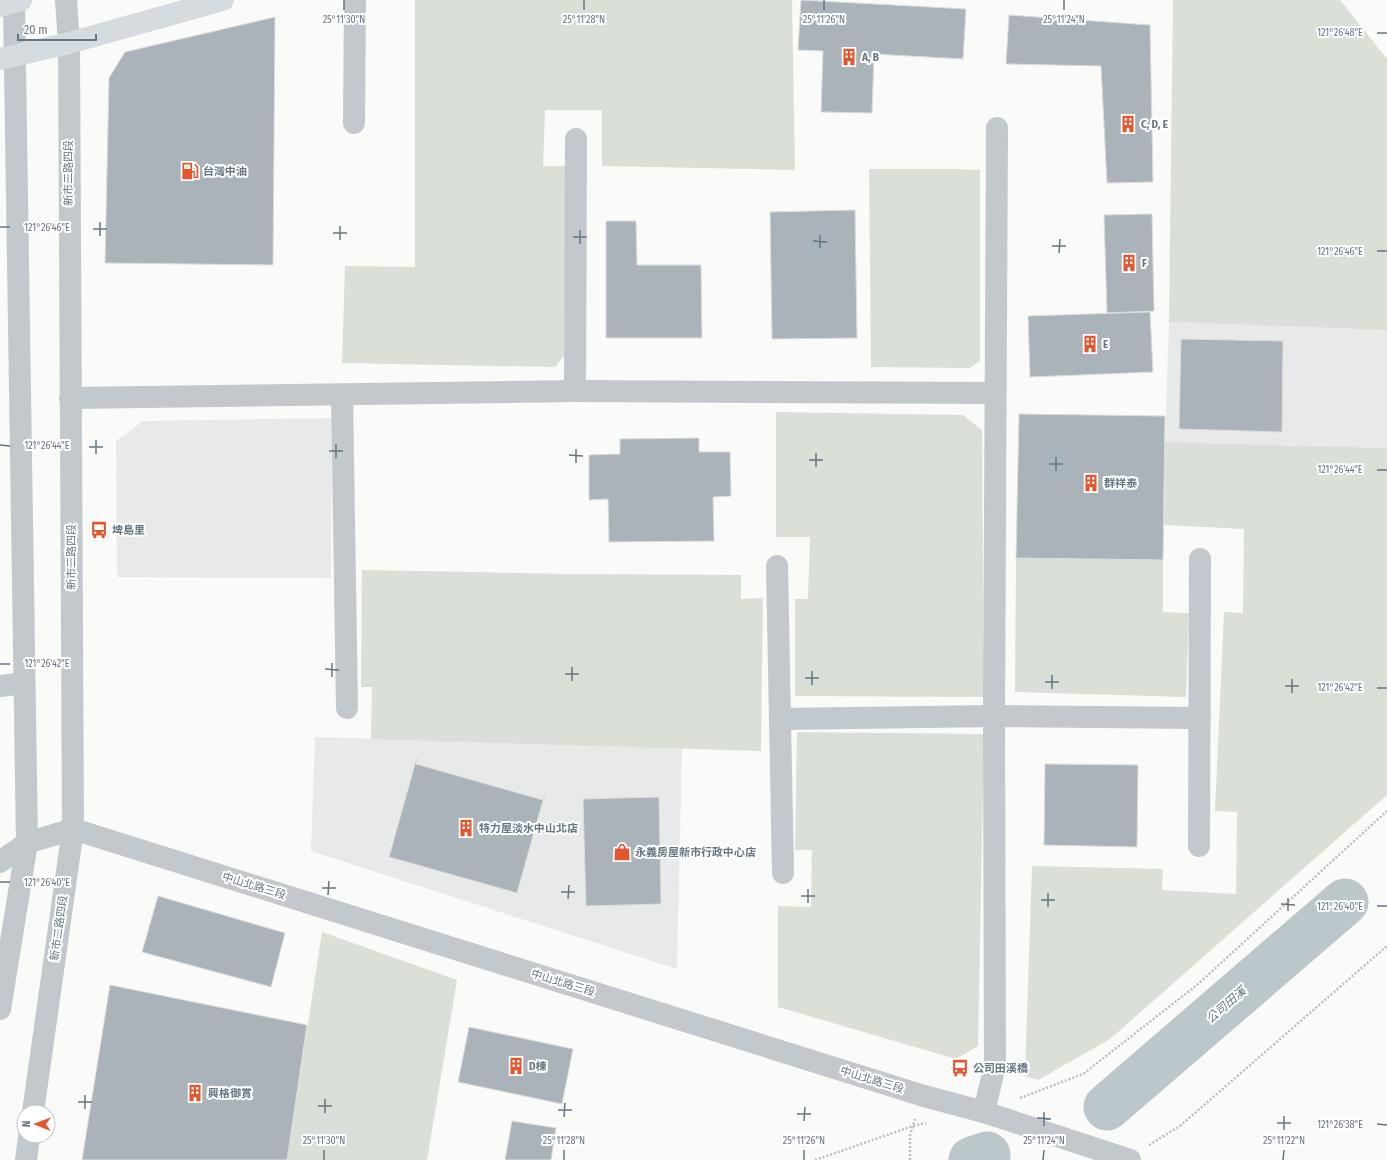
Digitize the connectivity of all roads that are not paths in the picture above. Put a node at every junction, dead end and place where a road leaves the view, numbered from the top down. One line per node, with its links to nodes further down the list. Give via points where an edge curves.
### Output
1 (66, 0): 5 (street, 新市二路四段)
2 (224, 0): 5 (main road)
3 (355, 0): 7 (street)
4 (12, 2): 6 (street)
5 (68, 43): 6 (main road); 13 (street, 新市二路四段)
6 (8, 57): 16 (street)
7 (354, 123)
8 (997, 128): 11 (street)
9 (576, 140): 10 (street)
10 (575, 390): 11 (street); 12 (street)
11 (995, 393): 19 (street)
12 (342, 395): 13 (street); 18 (street)
13 (70, 398): 22 (street, 新市二路四段)
14 (1200, 559): 20 (street)
15 (777, 566): 21 (street)
16 (24, 683): 17 (street); 23 (street)
17 (0, 686)
18 (347, 708)
19 (994, 716): 20 (street); 21 (street); 29 (street, via 995,1065)
20 (1200, 718): 24 (street)
21 (780, 719): 26 (street)
22 (73, 829): 23 (street); 28 (street, 新市二路四段); 29 (street, 中山北路三段, via 916,1094)
23 (26, 843): 25 (street); 27 (street)
24 (1199, 846)
25 (0, 862)
26 (782, 873)
27 (0, 1009)
28 (33, 1104)
29 (984, 1112): 32 (street, 中山北路三段)
30 (28, 1144): 31 (street)
31 (26, 1160)
32 (1127, 1160)

